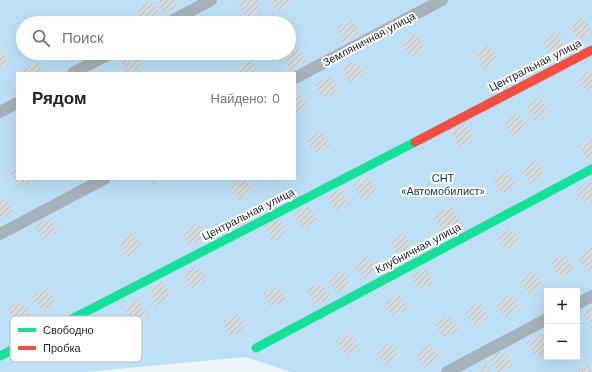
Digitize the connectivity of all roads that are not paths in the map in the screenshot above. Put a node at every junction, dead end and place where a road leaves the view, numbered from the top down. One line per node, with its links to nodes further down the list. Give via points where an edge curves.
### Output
1 (211, 0): 3 (street)
2 (442, 0): 7 (street, Земляничная улица)
3 (181, 16)
4 (592, 50): 15 (street, Центральная улица)
5 (98, 60): 6 (street)
6 (75, 72)
7 (296, 77)
8 (16, 104): 9 (street)
9 (0, 112)
10 (592, 169): 17 (street, Клубничная улица)
11 (102, 180): 12 (street)
12 (0, 234)
13 (592, 296): 14 (street)
14 (580, 302)
15 (77, 316)
16 (544, 321): 20 (street)
17 (256, 348)
18 (10, 351): 19 (street, Центральная улица)
19 (0, 356)
20 (447, 372)

